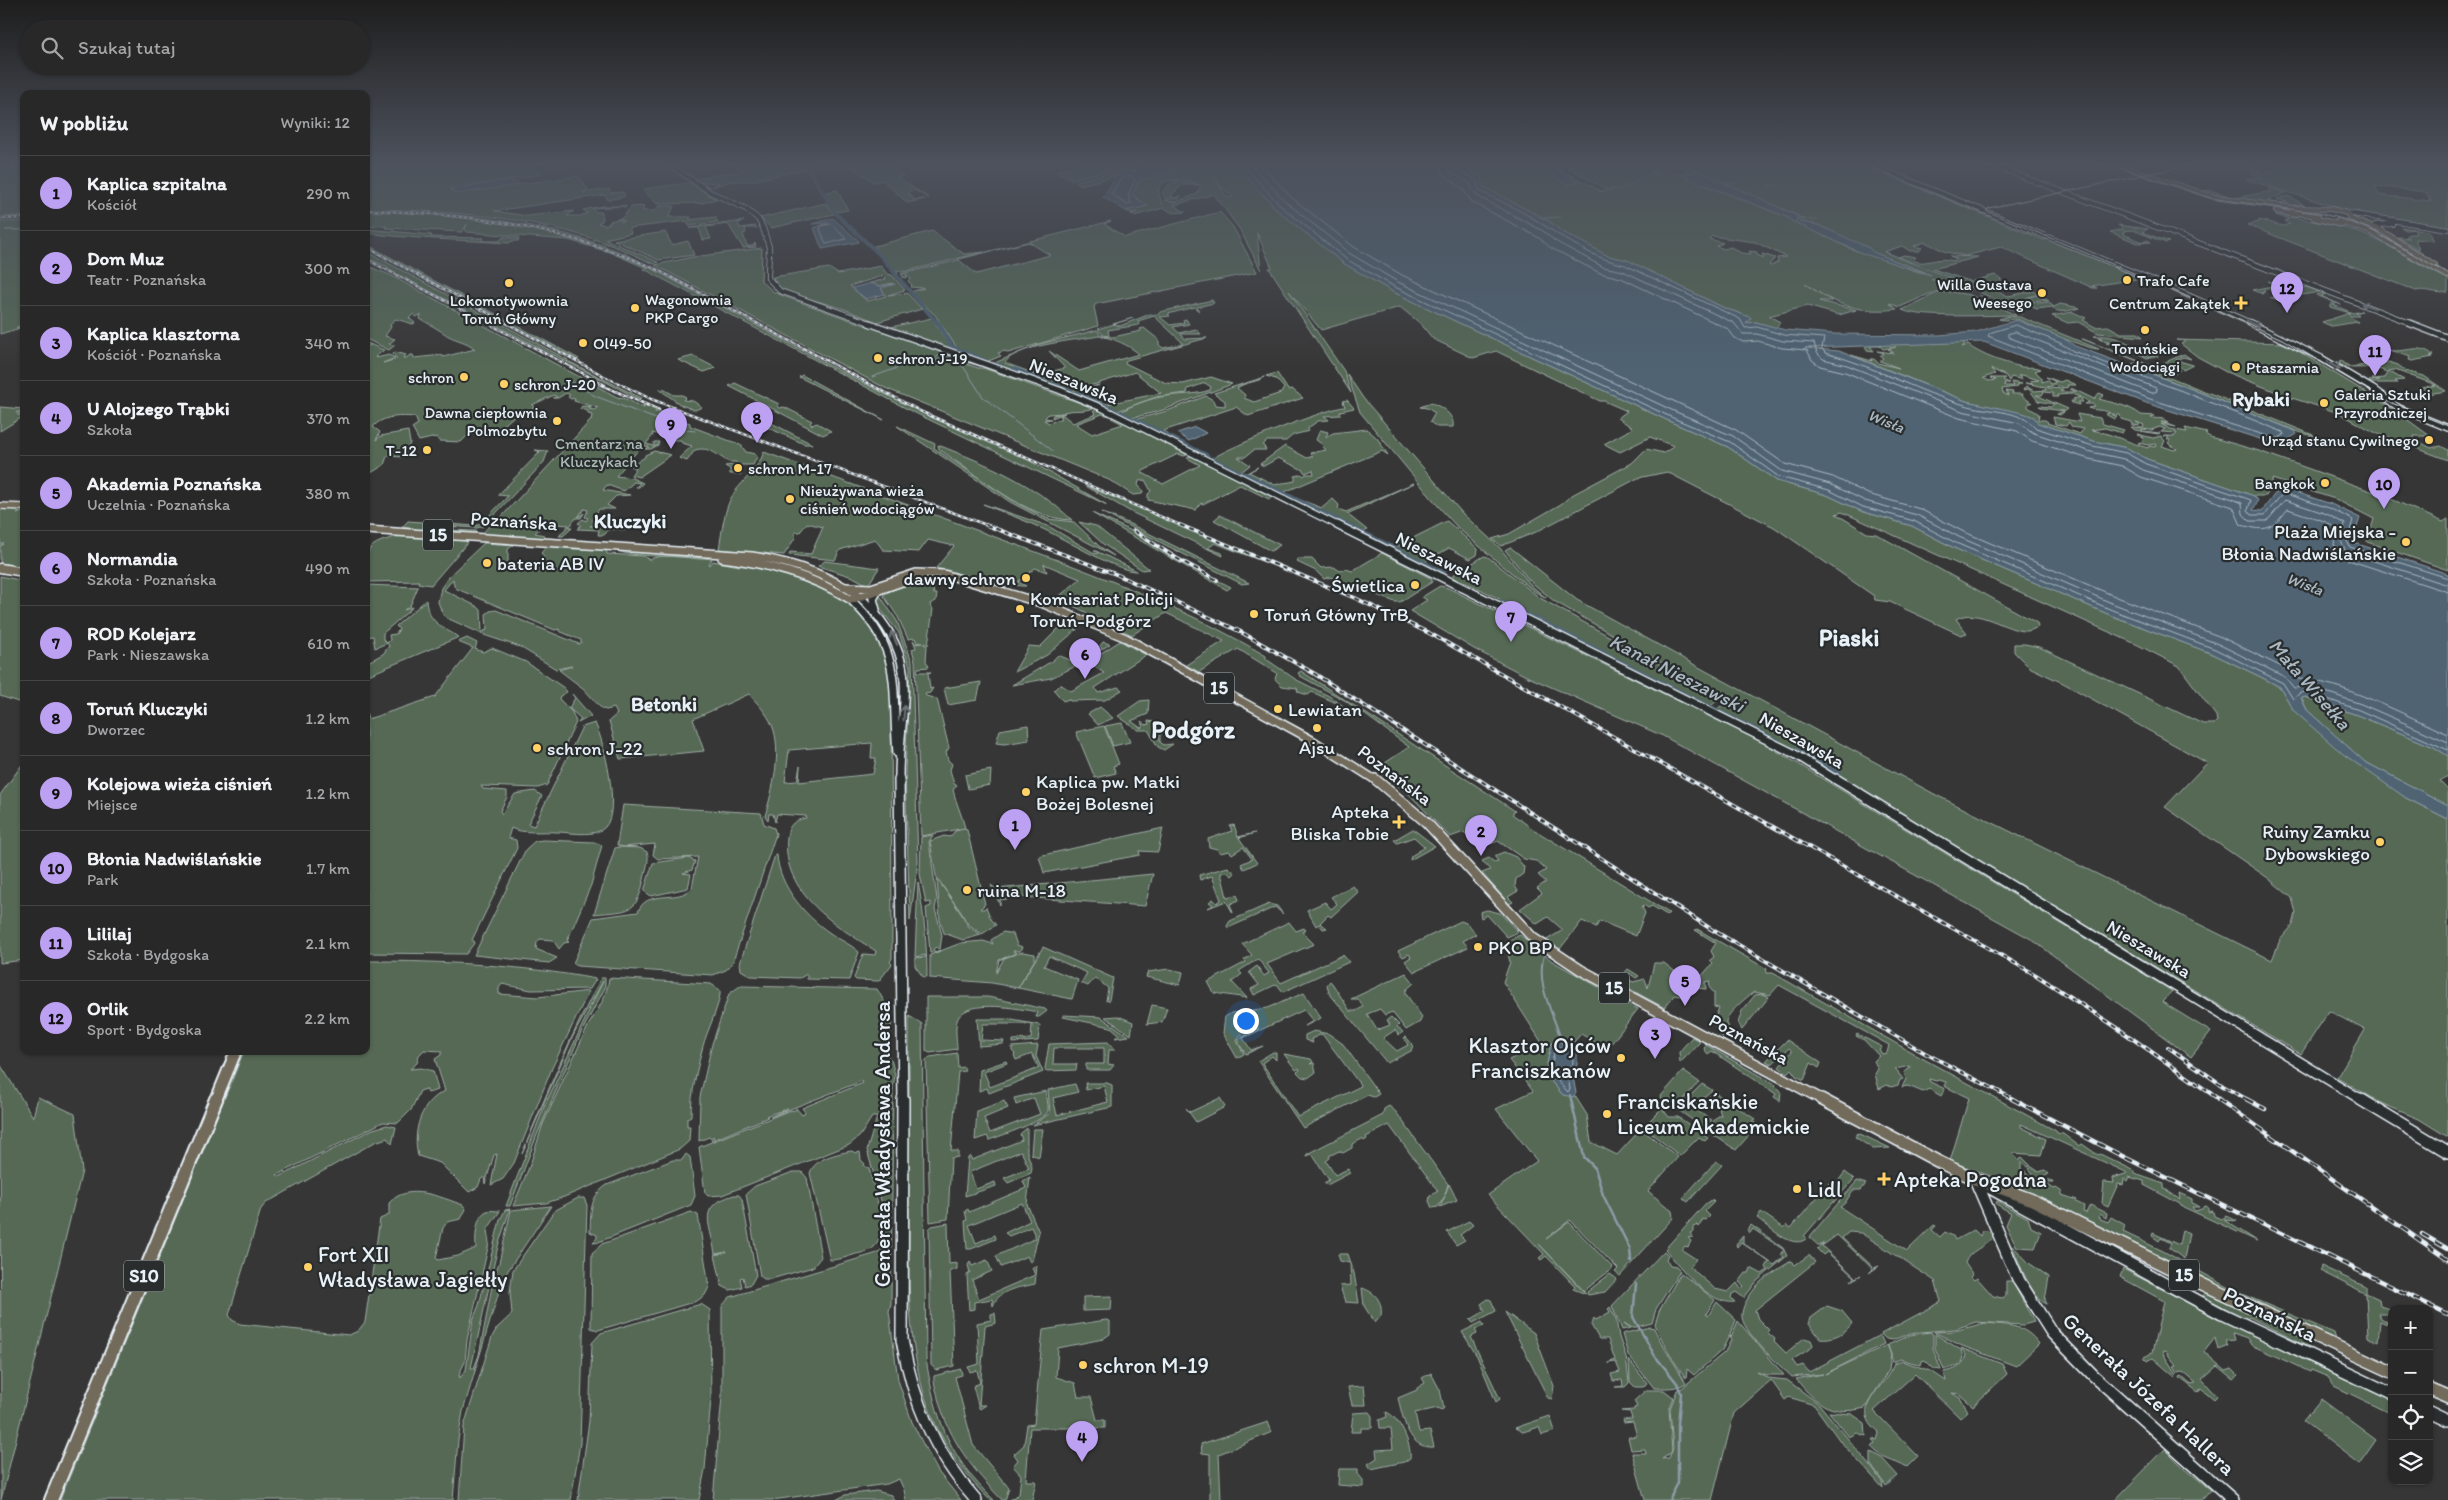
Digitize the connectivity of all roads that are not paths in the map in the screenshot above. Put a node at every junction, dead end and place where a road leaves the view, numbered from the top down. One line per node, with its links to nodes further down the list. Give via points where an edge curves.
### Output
1 (764, 232): 25 (main road, Nieszawska, via 770,254 766,276 770,284 780,291 1095,405 1760,734)
2 (2036, 232): 11 (main road, one-way to 11, via 2262,328 2373,389 2398,408)
3 (2169, 232): 10 (main road, one-way to 3)
4 (2365, 232): 7 (main road)
5 (2367, 232): 7 (main road)
6 (2384, 232): 8 (main road)
7 (2377, 236): 9 (main road)
8 (2448, 271)
9 (2448, 276)
10 (2448, 338)
11 (2448, 428)
12 (0, 506): 13 (main road)
13 (20, 507)
14 (370, 530): 15 (main road, Poznańska / 15)
15 (630, 548): 18 (main road, Poznańska / 15, via 772,559 818,573); 21 (main road, Poznańska / 15, via 781,568 821,582)
16 (0, 568): 17 (highway)
17 (20, 571)
18 (846, 587): 19 (main road, Poznańska / 15); 20 (main road, Poznańska / 15)
19 (874, 590): 20 (main road, Poznańska / 15); 22 (main road); 26 (main road, Poznańska / 15, via 917,579 961,580 1041,603 1101,626 1158,655 1312,740 1403,800 1526,931 1561,958 1902,1143)
20 (859, 596): 21 (main road, Poznańska / 15); 22 (main road, Generała Władysława Andersa)
21 (851, 600): 23 (main road, Generała Władysława Andersa, via 874,622 888,647)
22 (878, 614): 23 (main road, Generała Władysława Andersa, one-way to 22, via 905,694 903,665 895,640)
23 (899, 767): 34 (main road, Generała Władysława Andersa, via 903,996 902,1340 906,1370 928,1433 946,1464)
24 (234, 1055): 33 (highway, S10)
25 (2448, 1152)
26 (1975, 1179): 27 (main road, Poznańska / 15, via 2030,1199 2202,1284); 29 (main road, Poznańska, via 2222,1314); 35 (main road, Generała Józefa Hallera, via 2020,1281 2055,1337)
27 (2388, 1370)
28 (2433, 1391): 30 (main road)
29 (2388, 1392)
30 (2448, 1398)
31 (2433, 1414): 32 (main road)
32 (2448, 1420)
33 (51, 1500)
34 (976, 1500)
35 (2233, 1500)

